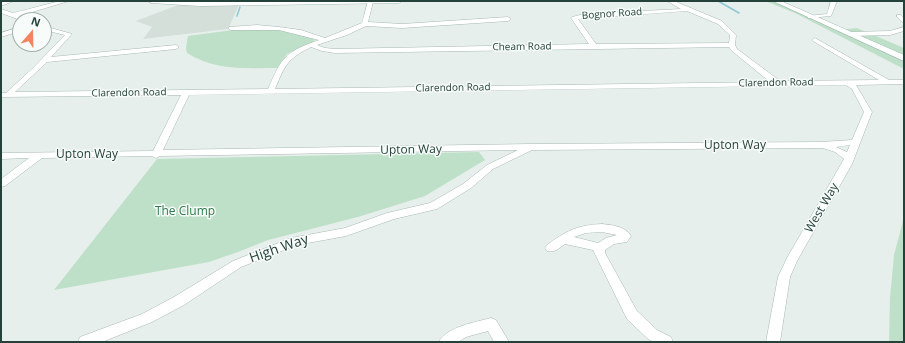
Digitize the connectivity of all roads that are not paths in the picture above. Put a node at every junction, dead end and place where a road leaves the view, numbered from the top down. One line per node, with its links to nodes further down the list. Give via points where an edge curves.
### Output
1 (10, 1): 10 (street)
2 (66, 1): 13 (street)
3 (151, 1): 4 (street, via 200,4)
4 (358, 1): 9 (street)
5 (399, 1): 9 (street)
6 (670, 1): 11 (street)
7 (776, 1): 16 (street)
8 (834, 1): 16 (street, via 829,15)
9 (370, 2): 19 (street)
10 (1, 4)
11 (685, 10): 29 (street, via 709,16 726,25 733,35); 30 (street, Bognor Road, via 574,18)
12 (1, 11): 14 (street)
13 (25, 12)
14 (12, 14)
15 (899, 16): 18 (street)
16 (810, 17): 24 (street)
17 (508, 19): 19 (street, via 402,26)
18 (904, 21)
19 (365, 24): 26 (street)
20 (231, 28): 26 (street, via 287,28)
21 (52, 30): 33 (street, via 69,34)
22 (903, 31): 24 (street)
23 (12, 32): 25 (street)
24 (850, 34): 32 (street)
25 (1, 35)
26 (326, 40): 28 (street)
27 (814, 40): 35 (street)
28 (312, 45): 30 (street, Cheam Road, via 335,51); 38 (street, via 290,56 282,65)
29 (732, 45): 30 (street, Cheam Road); 37 (street, via 734,50)
30 (594, 46)
31 (176, 47): 33 (street)
32 (904, 58)
33 (47, 60): 40 (street, via 25,82)
34 (846, 82): 35 (street, Clarendon Road); 37 (street, Clarendon Road); 41 (street, West Way, via 855,88 868,112)
35 (886, 82): 36 (street, Clarendon Road)
36 (904, 82)
37 (778, 83): 38 (street, Clarendon Road)
38 (271, 90): 39 (street, Clarendon Road)
39 (186, 92): 40 (street, Clarendon Road); 46 (street)
40 (5, 94)
41 (857, 142): 42 (street, Upton Way); 48 (street, West Way)
42 (822, 145): 43 (street, Upton Way); 48 (street, Upton Way, via 838,150)
43 (530, 147): 44 (street, Upton Way); 49 (street, High Way)
44 (496, 148): 46 (street, Upton Way); 49 (street)
45 (40, 155): 46 (street, Upton Way); 47 (street, Upton Way); 50 (street)
46 (156, 155)
47 (1, 156)
48 (850, 158): 58 (street, West Way, via 784,277)
49 (500, 162): 54 (street, High Way, via 433,206 391,216 346,232 295,241 237,264 147,318)
50 (1, 184)
51 (563, 239): 52 (street); 53 (street); 53 (street, via 574,232 602,228 616,229 625,234 623,239 613,240)
52 (551, 248)
53 (599, 248): 57 (street, via 599,253 632,314 652,334)
54 (85, 342)
55 (446, 342): 56 (street, via 462,332 491,324)
56 (502, 342)
57 (666, 342)
58 (773, 342)

